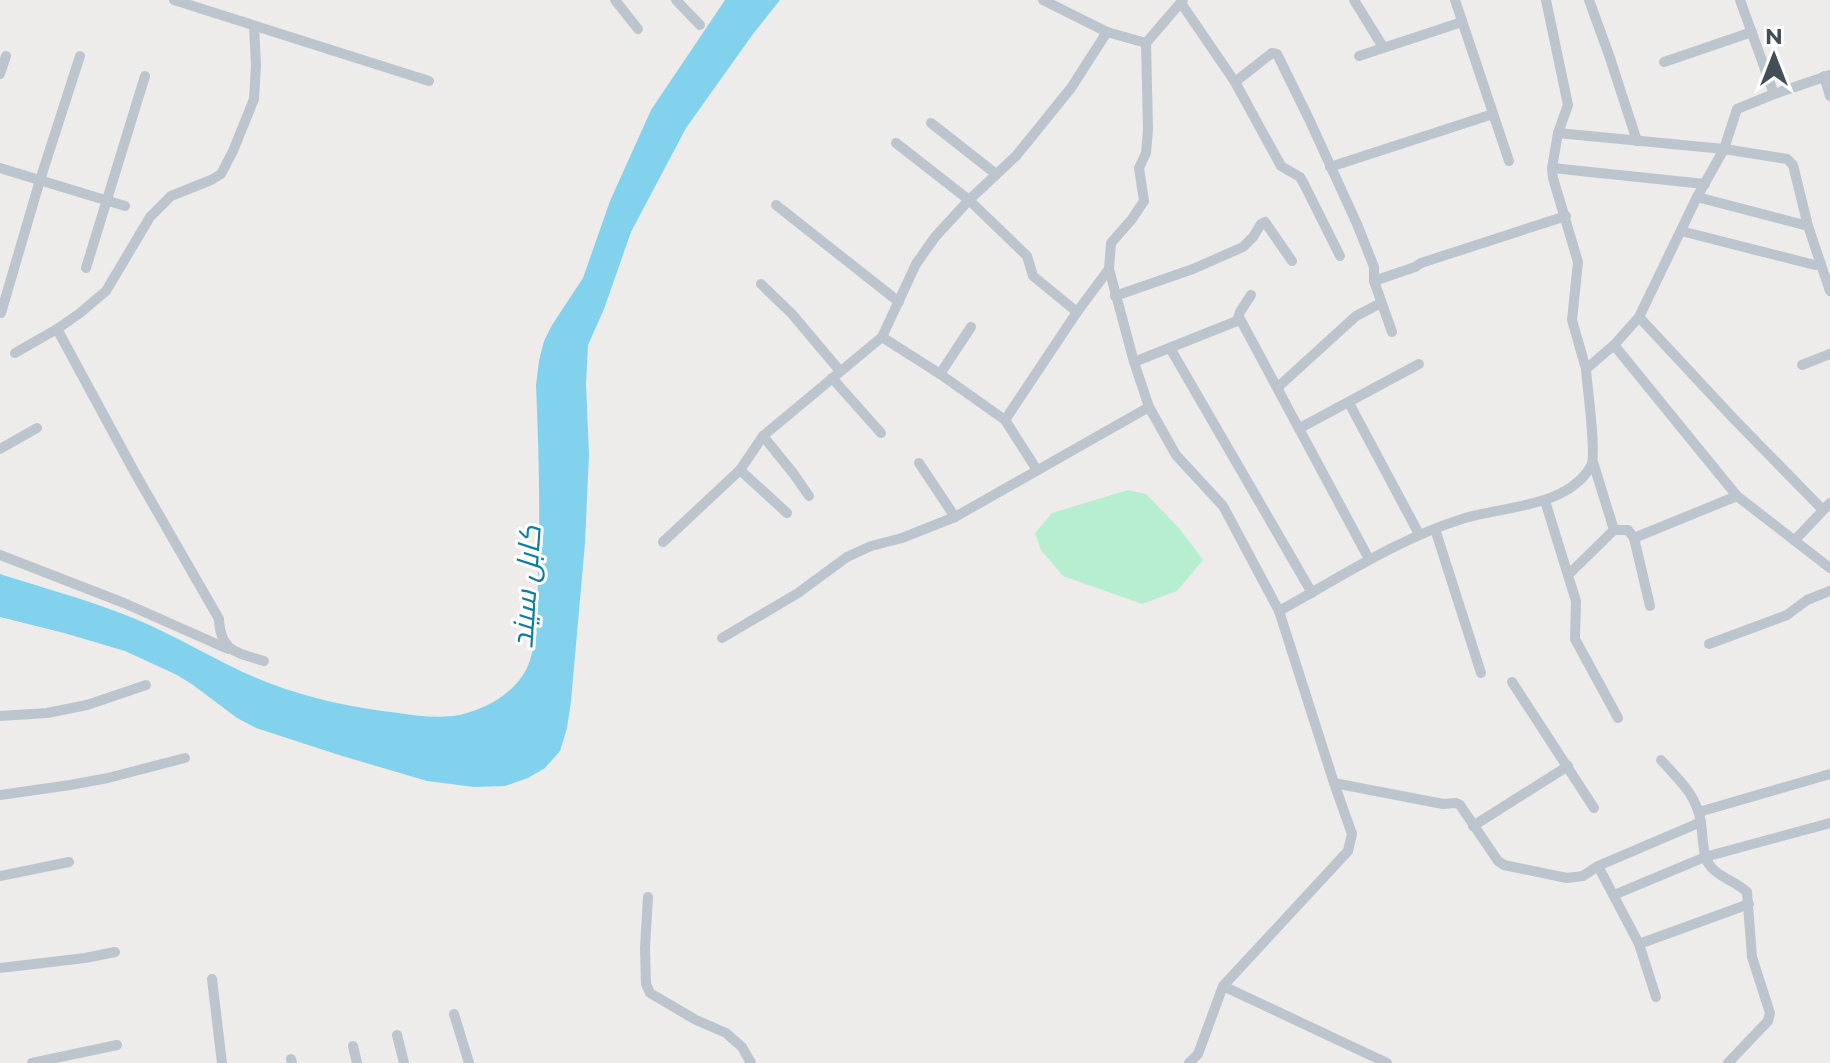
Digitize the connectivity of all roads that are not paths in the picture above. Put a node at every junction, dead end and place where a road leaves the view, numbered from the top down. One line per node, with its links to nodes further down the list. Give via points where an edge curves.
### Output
1 (174, 0): 13 (street)
2 (615, 0): 14 (street)
3 (676, 0): 12 (street)
4 (1043, 0): 15 (street)
5 (1354, 0): 18 (street)
6 (1455, 0): 11 (street)
7 (1546, 0): 32 (street, via 1568,105)
8 (1589, 0): 33 (street)
9 (1740, 0): 16 (street)
10 (1182, 2): 17 (street); 27 (street)
11 (1462, 22): 18 (street); 30 (street)
12 (700, 25)
13 (254, 26): 26 (street); 68 (street, via 254,99 221,174 171,196 150,217 106,291)
14 (638, 29)
15 (1107, 32): 17 (street); 40 (street, via 1071,88)
16 (1752, 32): 22 (street); 28 (street)
17 (1146, 43): 55 (street, via 1148,130 1139,168 1144,201 1111,243)
18 (1383, 47): 21 (street)
19 (6, 56): 23 (street)
20 (80, 56): 41 (street)
21 (1359, 56)
22 (1664, 62)
23 (0, 74)
24 (145, 76): 45 (street)
25 (1827, 76): 28 (street); 29 (street)
26 (429, 81)
27 (1235, 82): 37 (street, via 1277,54); 51 (street, via 1281,166 1300,177)
28 (1774, 94): 35 (street, via 1737,109)
29 (1830, 96)
30 (1493, 114): 36 (street); 37 (street)
31 (931, 123): 40 (street)
32 (1558, 133): 33 (street); 39 (street)
33 (1637, 141): 35 (street)
34 (896, 143): 44 (street)
35 (1724, 149): 42 (street); 49 (street, via 1790,161)
36 (1509, 161)
37 (1330, 167): 56 (street, via 1374,267)
38 (0, 168): 41 (street)
39 (1552, 168): 42 (street); 48 (street)
40 (996, 174): 44 (street)
41 (40, 180): 45 (street); 64 (street)
42 (1705, 184): 43 (street)
43 (1697, 197): 49 (street); 50 (street)
44 (969, 200): 61 (street, via 916,264); 63 (street, via 1027,256 1033,276)
45 (107, 201): 47 (street); 54 (street)
46 (776, 205): 61 (street)
47 (125, 206)
48 (1566, 216): 56 (street); 78 (street, via 1578,262 1572,320)
49 (1808, 226): 53 (street)
50 (1681, 231): 53 (street); 66 (street)
51 (1340, 256)
52 (1292, 261): 60 (street, via 1265,222 1243,247)
53 (1821, 264): 58 (street)
54 (86, 268)
55 (1109, 269): 60 (street); 63 (street)
56 (1374, 281): 62 (street)
57 (761, 284): 80 (street, via 792,314)
58 (1830, 291)
59 (1251, 295): 65 (street)
60 (1115, 296): 75 (street)
61 (899, 302): 70 (street)
62 (1381, 303): 69 (street); 81 (street, via 1356,316)
63 (1077, 312): 84 (street)
64 (1, 313)
65 (1239, 317): 72 (street); 81 (street)
66 (1639, 317): 71 (street); 97 (street, via 1734,419)
67 (971, 327): 79 (street)
68 (57, 329): 73 (street); 116 (street)
69 (1392, 332)
70 (882, 337): 79 (street); 80 (street)
71 (1614, 345): 78 (street); 95 (street)
72 (1170, 348): 75 (street); 111 (street)
73 (15, 353)
74 (1830, 354): 77 (street)
75 (1134, 362): 83 (street)
76 (1419, 364): 82 (street)
77 (1802, 365)
78 (1586, 369): 90 (street)
79 (940, 374): 84 (street)
80 (836, 375): 87 (street); 88 (street)
81 (1278, 387): 86 (street)
82 (1349, 403): 86 (street); 102 (street)
83 (1149, 407): 93 (street); 113 (street, via 1176,455 1223,506)
84 (1005, 420): 93 (street)
85 (37, 428): 89 (street)
86 (1300, 428): 107 (street)
87 (881, 433)
88 (763, 436): 92 (street); 94 (street)
89 (0, 449)
90 (1593, 462): 96 (street, via 1582,480); 101 (street)
91 (919, 463): 99 (street)
92 (740, 470): 98 (street); 105 (street)
93 (1037, 470): 99 (street)
94 (809, 496)
95 (1737, 496): 103 (street); 104 (street)
96 (1545, 501): 100 (street); 109 (street)
97 (1827, 507): 104 (street)
98 (787, 513)
99 (955, 517): 114 (street, via 847,557)
100 (1435, 529): 102 (street); 118 (street)
101 (1614, 530): 103 (street, via 1628,530); 109 (street)
102 (1419, 534): 107 (street)
103 (1634, 538): 112 (street)
104 (1795, 540): 108 (street)
105 (663, 542)
106 (0, 555): 116 (street)
107 (1369, 559): 111 (street)
108 (1830, 568)
109 (1568, 575): 122 (street, via 1576,601 1575,639)
110 (1830, 591): 115 (street, via 1787,615)
111 (1312, 593): 113 (street)
112 (1650, 606)
113 (1279, 611): 127 (street)
114 (722, 638)
115 (1709, 644)
116 (232, 651): 117 (street)
117 (264, 661)
118 (1481, 673)
119 (1512, 682): 125 (street)
120 (146, 685): 121 (street, via 87,705)
121 (0, 716)
122 (1618, 718)
123 (185, 758): 128 (street, via 96,780)
124 (1661, 760): 130 (street, via 1691,793)
125 (1568, 766): 129 (street); 132 (street)
126 (1830, 774): 130 (street)
127 (1334, 783): 132 (street, via 1456,803); 144 (street, via 1352,834 1348,851)
128 (0, 795)
129 (1594, 808)
130 (1700, 817): 133 (street); 135 (street)
131 (1830, 823): 133 (street)
132 (1473, 826): 135 (street, via 1504,865 1567,878)
133 (1705, 857): 137 (street); 139 (street, via 1747,892)
134 (69, 862): 136 (street)
135 (1598, 866): 137 (street)
136 (0, 876)
137 (1614, 895): 140 (street)
138 (648, 897): 155 (street, via 645,948 650,993 726,1033)
139 (1749, 904): 140 (street); 158 (street, via 1752,957 1770,1013)
140 (1639, 944): 145 (street)
141 (115, 952): 142 (street)
142 (0, 968)
143 (212, 979): 151 (street)
144 (1223, 986): 156 (street, via 1198,1054); 157 (street)
145 (1656, 997)
146 (454, 1014): 154 (street)
147 (397, 1035): 153 (street)
148 (117, 1045): 150 (street)
149 (353, 1046): 152 (street)
150 (32, 1063)
151 (222, 1063)
152 (357, 1063)
153 (404, 1063)
154 (469, 1063)
155 (751, 1063)
156 (1189, 1063)
157 (1387, 1063)
158 (1728, 1063)

